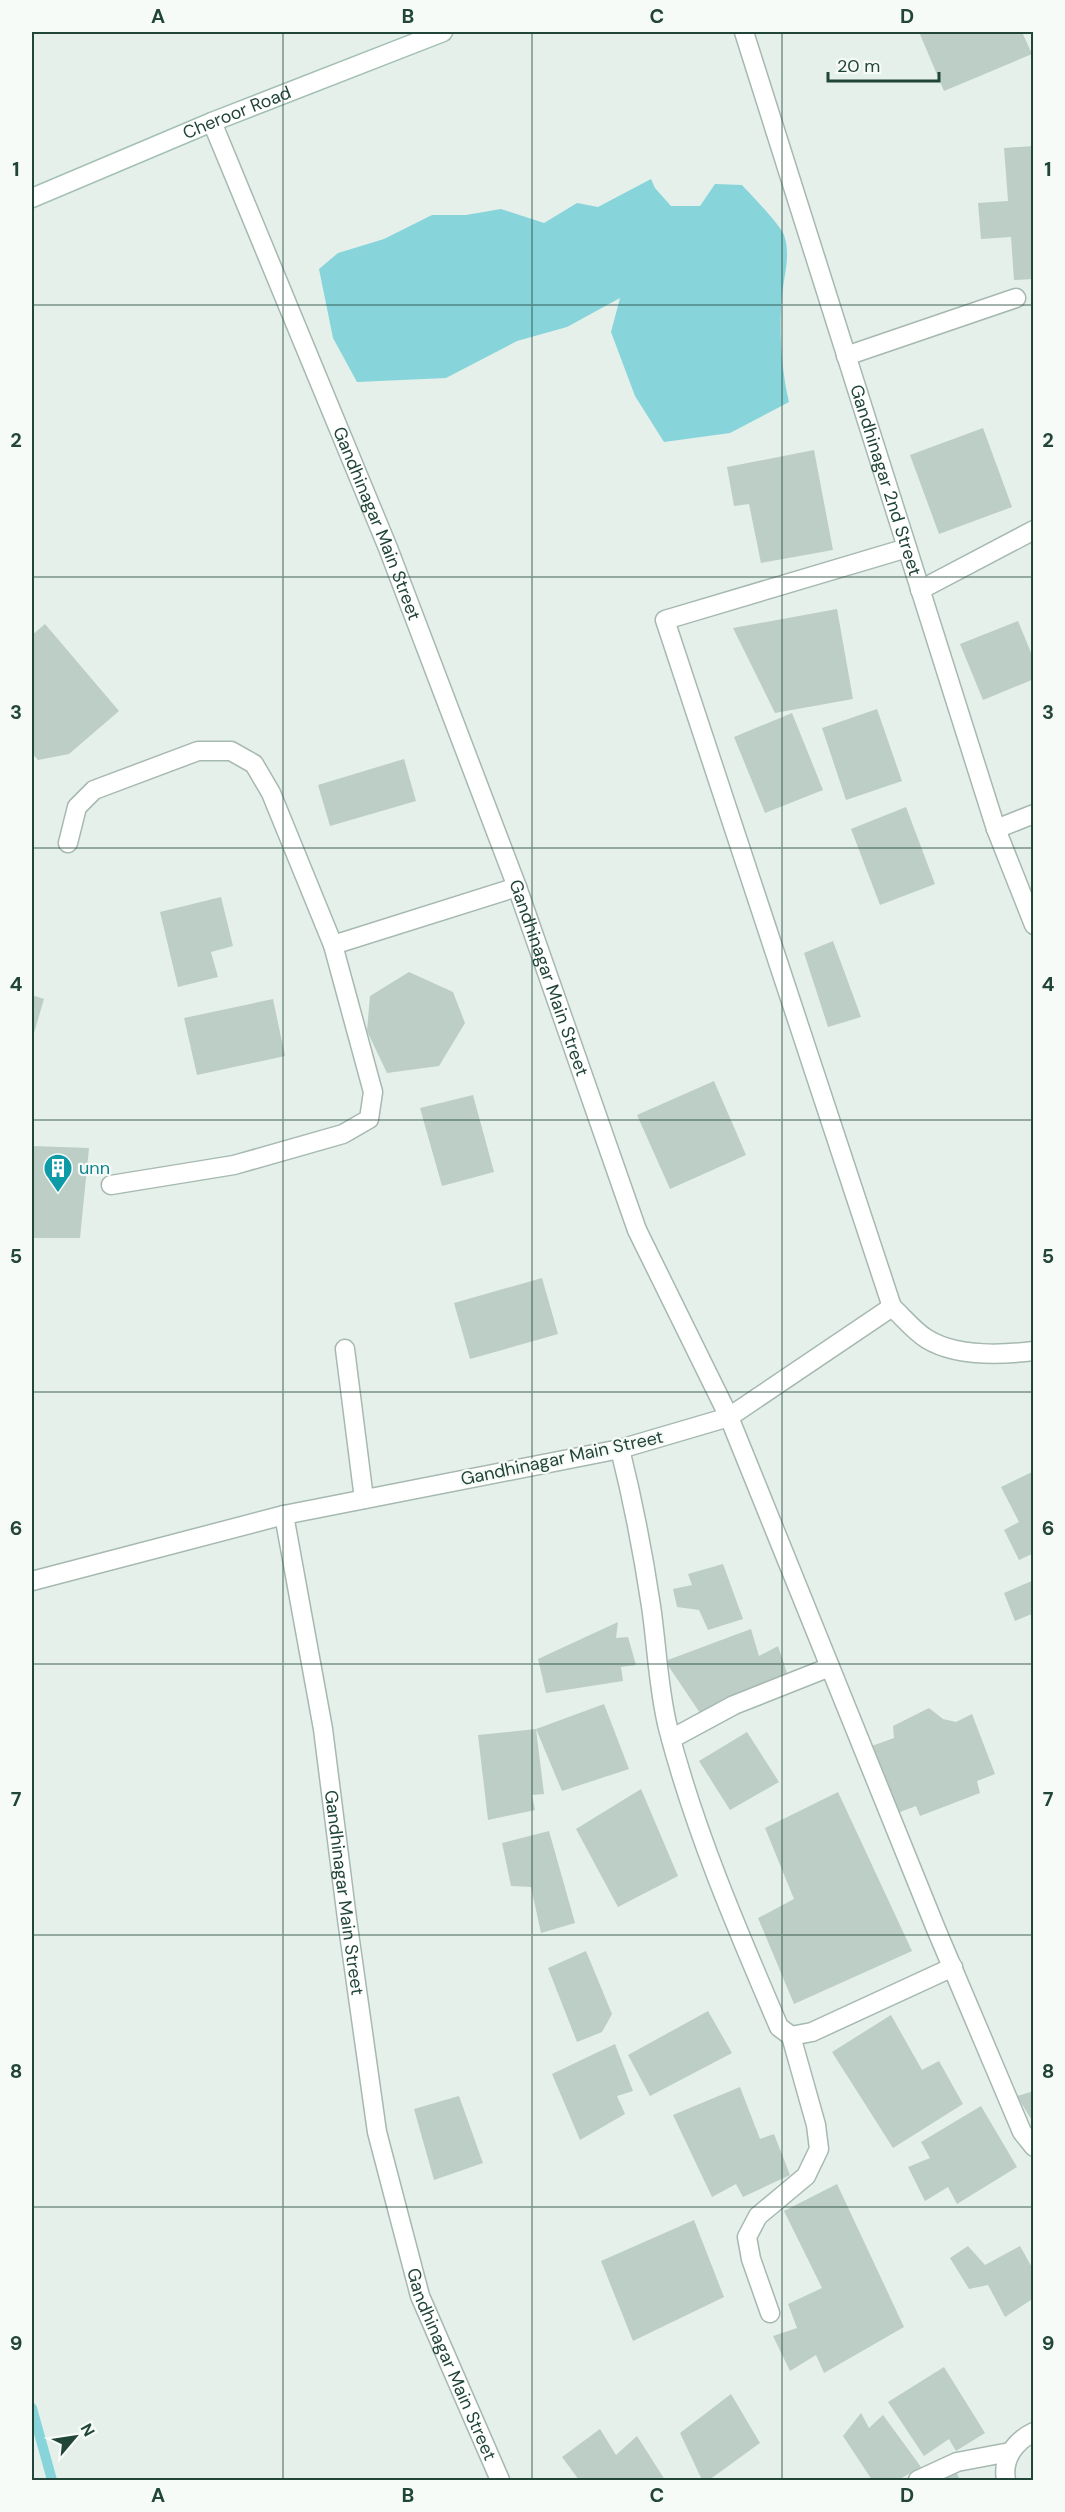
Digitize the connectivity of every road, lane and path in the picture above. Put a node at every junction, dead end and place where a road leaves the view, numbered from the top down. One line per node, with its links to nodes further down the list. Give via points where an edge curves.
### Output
1 (443, 32): 3 (street, Cheroor Road)
2 (744, 32): 6 (street, Gandhinagar 2nd Street)
3 (212, 122): 4 (street, Cheroor Road); 13 (street, Gandhinagar Main Street, via 388,548)
4 (32, 198)
5 (1016, 298): 6 (street)
6 (846, 356): 8 (street, Gandhinagar 2nd Street)
7 (1034, 530): 9 (street)
8 (907, 548): 9 (street, Gandhinagar 2nd Street); 17 (street, via 666,620)
9 (920, 590): 11 (street, Gandhinagar 2nd Street)
10 (1034, 814): 11 (street)
11 (996, 829): 14 (street, Gandhinagar 2nd Street)
12 (68, 843): 15 (street, via 77,807 94,790 198,751 231,751 254,764 271,793)
13 (517, 886): 15 (street); 20 (street, Gandhinagar Main Street, via 637,1230)
14 (1034, 925)
15 (333, 945): 16 (street, via 373,1092 369,1119 343,1134 234,1165)
16 (111, 1185)
17 (892, 1306): 19 (street, via 927,1339 966,1353); 20 (street)
18 (345, 1349): 22 (street)
19 (1034, 1351)
20 (729, 1417): 21 (street, Gandhinagar Main Street); 25 (street)
21 (620, 1449): 22 (street, Gandhinagar Main Street); 26 (street, via 652,1608)
22 (364, 1499): 23 (street, Gandhinagar Main Street)
23 (284, 1515): 24 (street); 33 (street, Gandhinagar Main Street, via 323,1729 377,2132 420,2296)
24 (32, 1581)
25 (830, 1667): 26 (street, via 734,1705); 27 (street)
26 (671, 1739): 28 (street, via 709,1861 778,2027)
27 (953, 1967): 28 (street, via 812,2032); 29 (street, via 1022,2132)
28 (791, 2036): 30 (street, via 819,2149 806,2176 758,2216 747,2237)
29 (1034, 2147)
30 (770, 2313)
31 (1034, 2432): 32 (street, via 1023,2437)
32 (1010, 2452): 34 (street, via 957,2462); 35 (street)
33 (500, 2481)
34 (918, 2481)
35 (1005, 2481)

